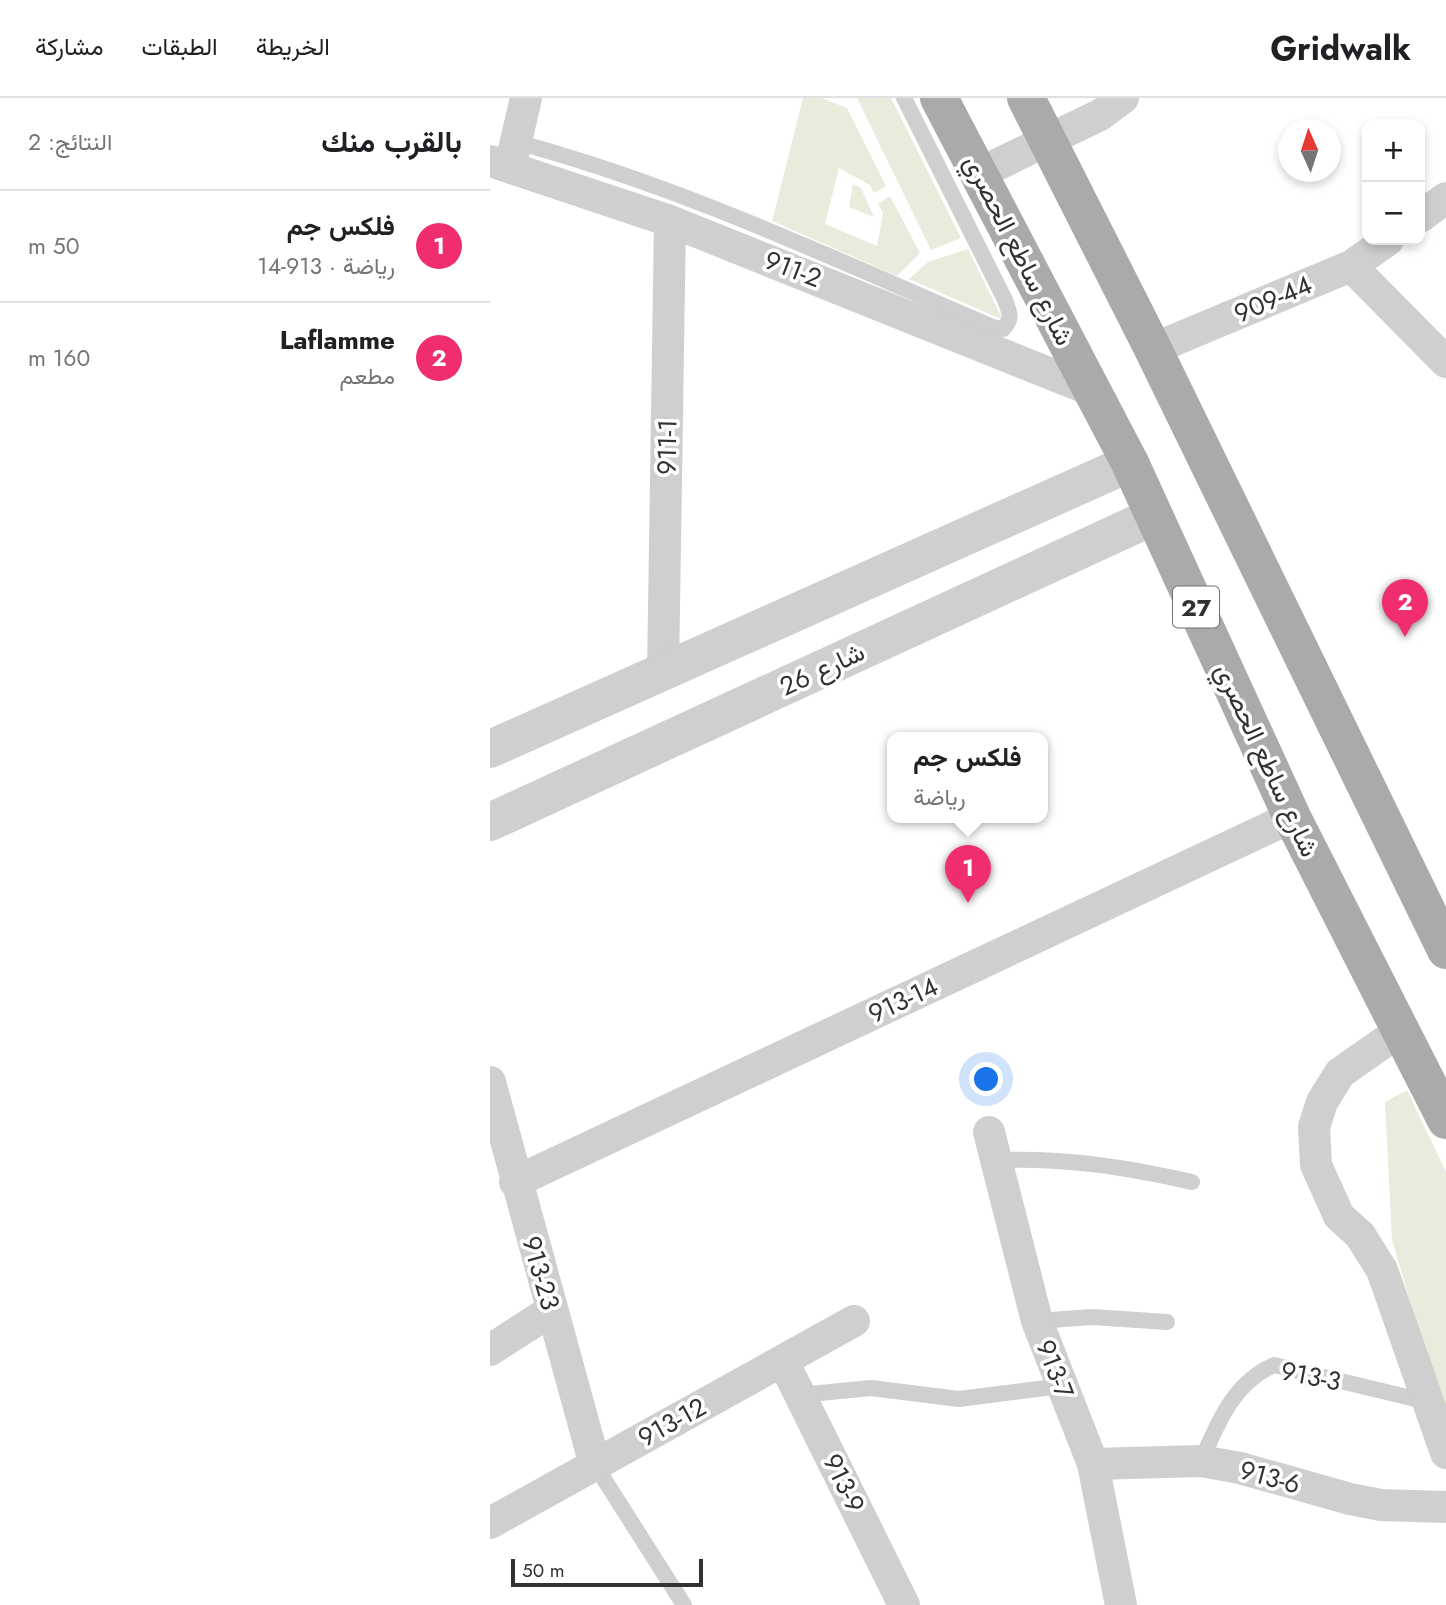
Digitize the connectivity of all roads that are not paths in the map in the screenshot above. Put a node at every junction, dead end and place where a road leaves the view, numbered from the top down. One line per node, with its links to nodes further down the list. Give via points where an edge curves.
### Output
1 (526, 98): 7 (street)
2 (904, 98): 7 (lane, via 1005,300 1011,314 1003,329 663,188 583,160)
3 (939, 98): 8 (main road, شارع ساطع الحصري / 27)
4 (1026, 98): 6 (main road)
5 (1123, 98): 6 (street, via 1100,115)
6 (1048, 140): 8 (street); 14 (main road)
7 (505, 157): 11 (street, 911-2)
8 (980, 173): 16 (main road, شارع ساطع الحصري / 27)
9 (1446, 198): 10 (street)
10 (1425, 213)
11 (670, 221): 16 (street, 911-2); 19 (street, 911-1)
12 (1381, 245): 13 (street, 909-44)
13 (1351, 266): 14 (street, 909-44); 15 (street)
14 (1153, 349): 23 (main road)
15 (1446, 362)
16 (1091, 390): 17 (main road, شارع ساطع الحصري / 27)
17 (1130, 463): 18 (main road, شارع ساطع الحصري / 27); 19 (street)
18 (1154, 516): 21 (main road, شارع ساطع الحصري / 27); 22 (street, شارع 26)
19 (663, 673): 20 (street)
20 (490, 749)
21 (1292, 817): 24 (main road, شارع ساطع الحصري / 27); 28 (street, 913-14)
22 (490, 822)
23 (1446, 950)
24 (1400, 1031): 26 (main road, شارع ساطع الحصري / 27); 38 (street, via 1340,1073 1314,1126 1317,1165 1339,1216 1360,1235 1381,1270)
25 (490, 1082): 28 (street, 913-23)
26 (1446, 1121)
27 (994, 1146): 29 (lane); 32 (street, 913-7)
28 (515, 1182): 30 (street, 913-23)
29 (1192, 1182)
30 (552, 1310): 34 (street); 42 (street, 913-23)
31 (854, 1321): 35 (street, 913-12)
32 (1037, 1321): 33 (lane, via 1092,1317); 36 (street, 913-7)
33 (1167, 1322)
34 (490, 1350)
35 (783, 1361): 37 (street, 913-9); 42 (street, 913-12)
36 (1061, 1386): 37 (lane, via 959,1399 871,1388); 41 (street, 913-7)
37 (800, 1395): 46 (street, 913-9)
38 (1428, 1402): 39 (street); 40 (lane, 913-3, via 1274,1365 1254,1374 1224,1409)
39 (1446, 1453)
40 (1201, 1461): 41 (street, 913-6); 43 (street, 913-6, via 1381,1505)
41 (1093, 1464): 47 (street, 913-7)
42 (595, 1465): 44 (street, 913-12); 45 (lane)
43 (1446, 1507)
44 (490, 1523)
45 (684, 1605)
46 (904, 1605)
47 (1121, 1605)

